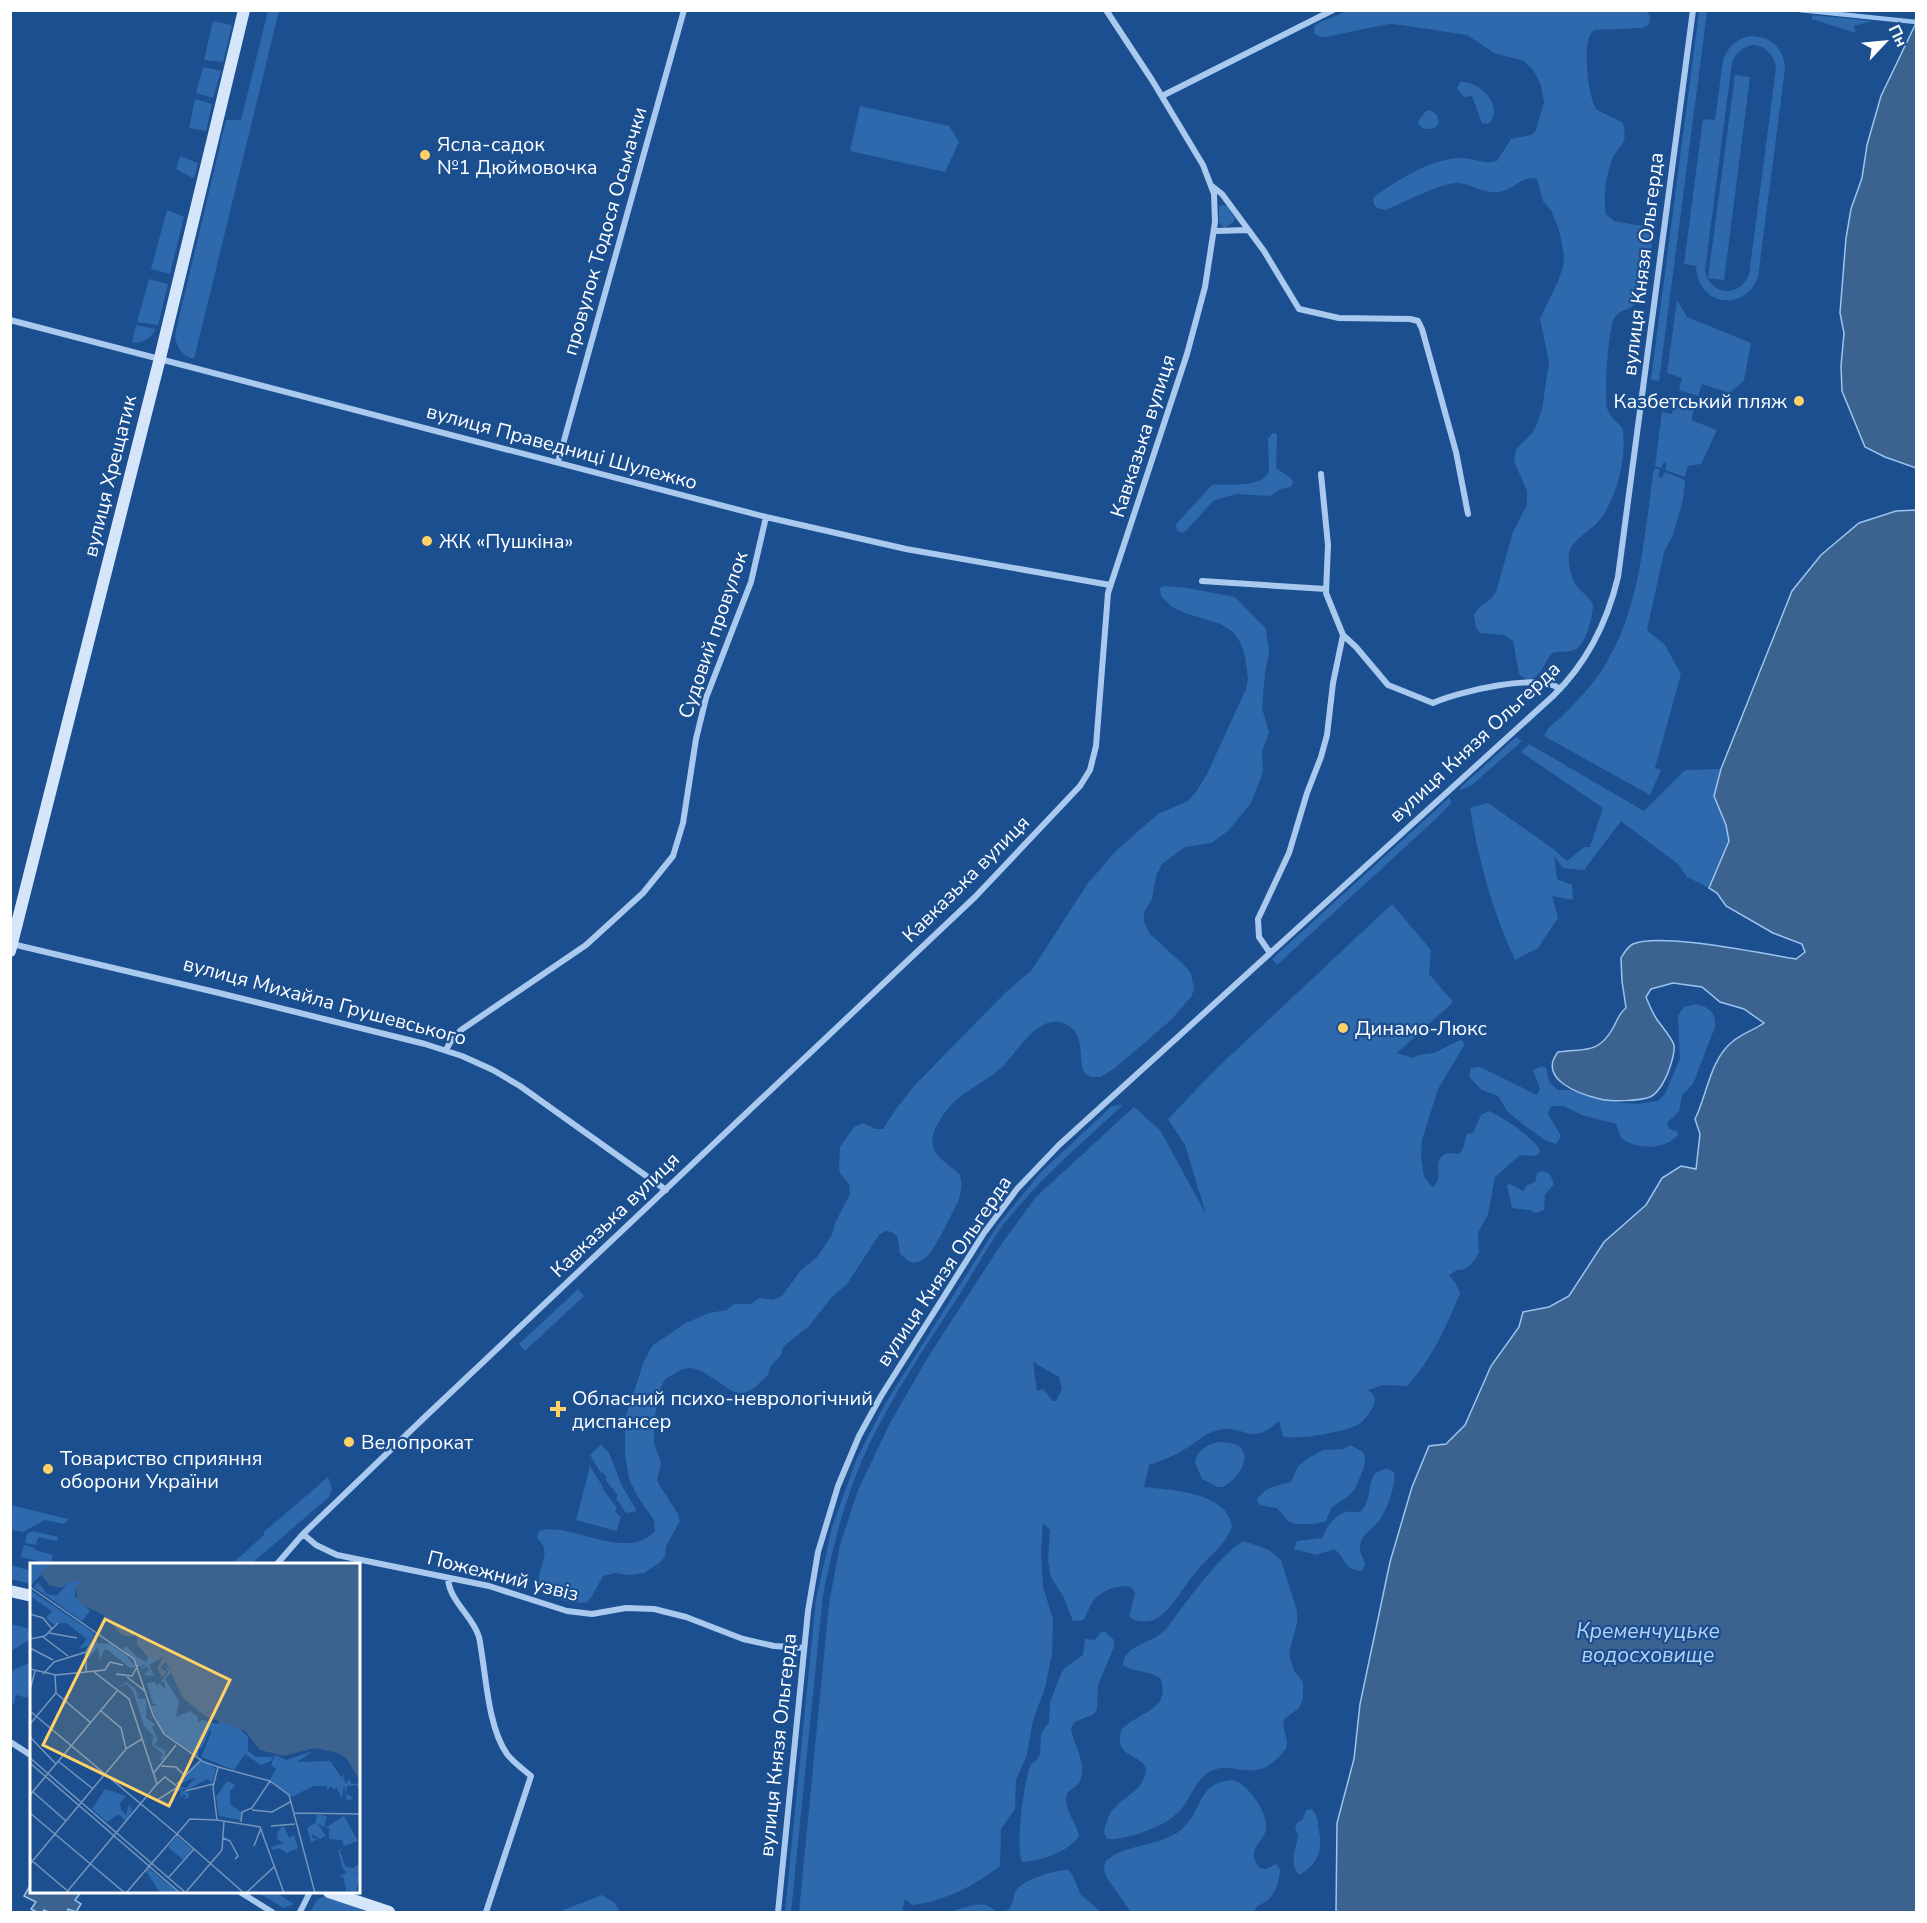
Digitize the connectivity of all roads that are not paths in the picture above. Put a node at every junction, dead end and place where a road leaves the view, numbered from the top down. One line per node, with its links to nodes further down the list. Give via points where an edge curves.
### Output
1 (244, 10): 11 (street, вулиця Хрещатик)
2 (684, 10): 12 (street, провулок Тодося Осьмачки)
3 (1106, 10): 6 (street, Кавказька вулиця)
4 (1333, 10): 6 (street)
5 (1694, 10): 20 (street, вулиця Князя Ольгерда, via 1618,577 1591,648)
6 (1162, 96): 7 (street, Кавказька вулиця)
7 (1212, 186): 8 (street); 9 (street, Кавказька вулиця)
8 (1248, 230): 9 (street); 14 (street, via 1299,309 1339,318 1418,321)
9 (1215, 231): 17 (street, Кавказька вулиця, via 1187,354)
10 (10, 320): 11 (street, вулиця Праведниці Шулежко)
11 (160, 358): 12 (street, вулиця Праведниці Шулежко); 21 (street, вулиця Хрещатик)
12 (558, 462): 15 (street, вулиця Праведниці Шулежко)
13 (1321, 474): 18 (street, via 1328,545)
14 (1468, 514)
15 (766, 517): 17 (street, вулиця Праведниці Шулежко, via 906,549); 23 (street, Судовий провулок, via 751,582 706,698 683,823 673,856 643,893 601,933 461,1030)
16 (1202, 581): 18 (street)
17 (1110, 585): 24 (street, Кавказька вулиця, via 1096,746 1087,777 967,905)
18 (1326, 589): 19 (street)
19 (1342, 635): 20 (street, via 1388,685 1432,703 1496,686 1547,683); 22 (street, via 1321,757 1289,853 1258,919 1259,937)
20 (1560, 689): 22 (street, вулиця Князя Ольгерда)
21 (11, 946): 23 (street, вулиця Михайла Грушевського)
22 (1270, 954): 30 (street, вулиця Князя Ольгерда, via 1046,1158 984,1233 881,1396 848,1461 818,1552)
23 (446, 1050): 24 (street, вулиця Михайла Грушевського, via 514,1082)
24 (666, 1190): 25 (street, Кавказька вулиця)
25 (303, 1534): 26 (street, Кавказька вулиця); 27 (street, Пожежний узвіз, via 337,1555)
26 (278, 1563)
27 (448, 1578): 30 (street, Пожежний узвіз, via 505,1590 577,1613 654,1609 743,1639); 39 (street, via 452,1592 478,1632 501,1744 510,1758 531,1776)
28 (10, 1591): 29 (street)
29 (30, 1596)
30 (804, 1648): 40 (street, вулиця Князя Ольгерда)
31 (12, 1743): 32 (street)
32 (30, 1755)
33 (242, 1893): 36 (street)
34 (310, 1893): 37 (street)
35 (332, 1893): 38 (street)
36 (272, 1912)
37 (300, 1912)
38 (389, 1912)
39 (486, 1912)
40 (778, 1912)

